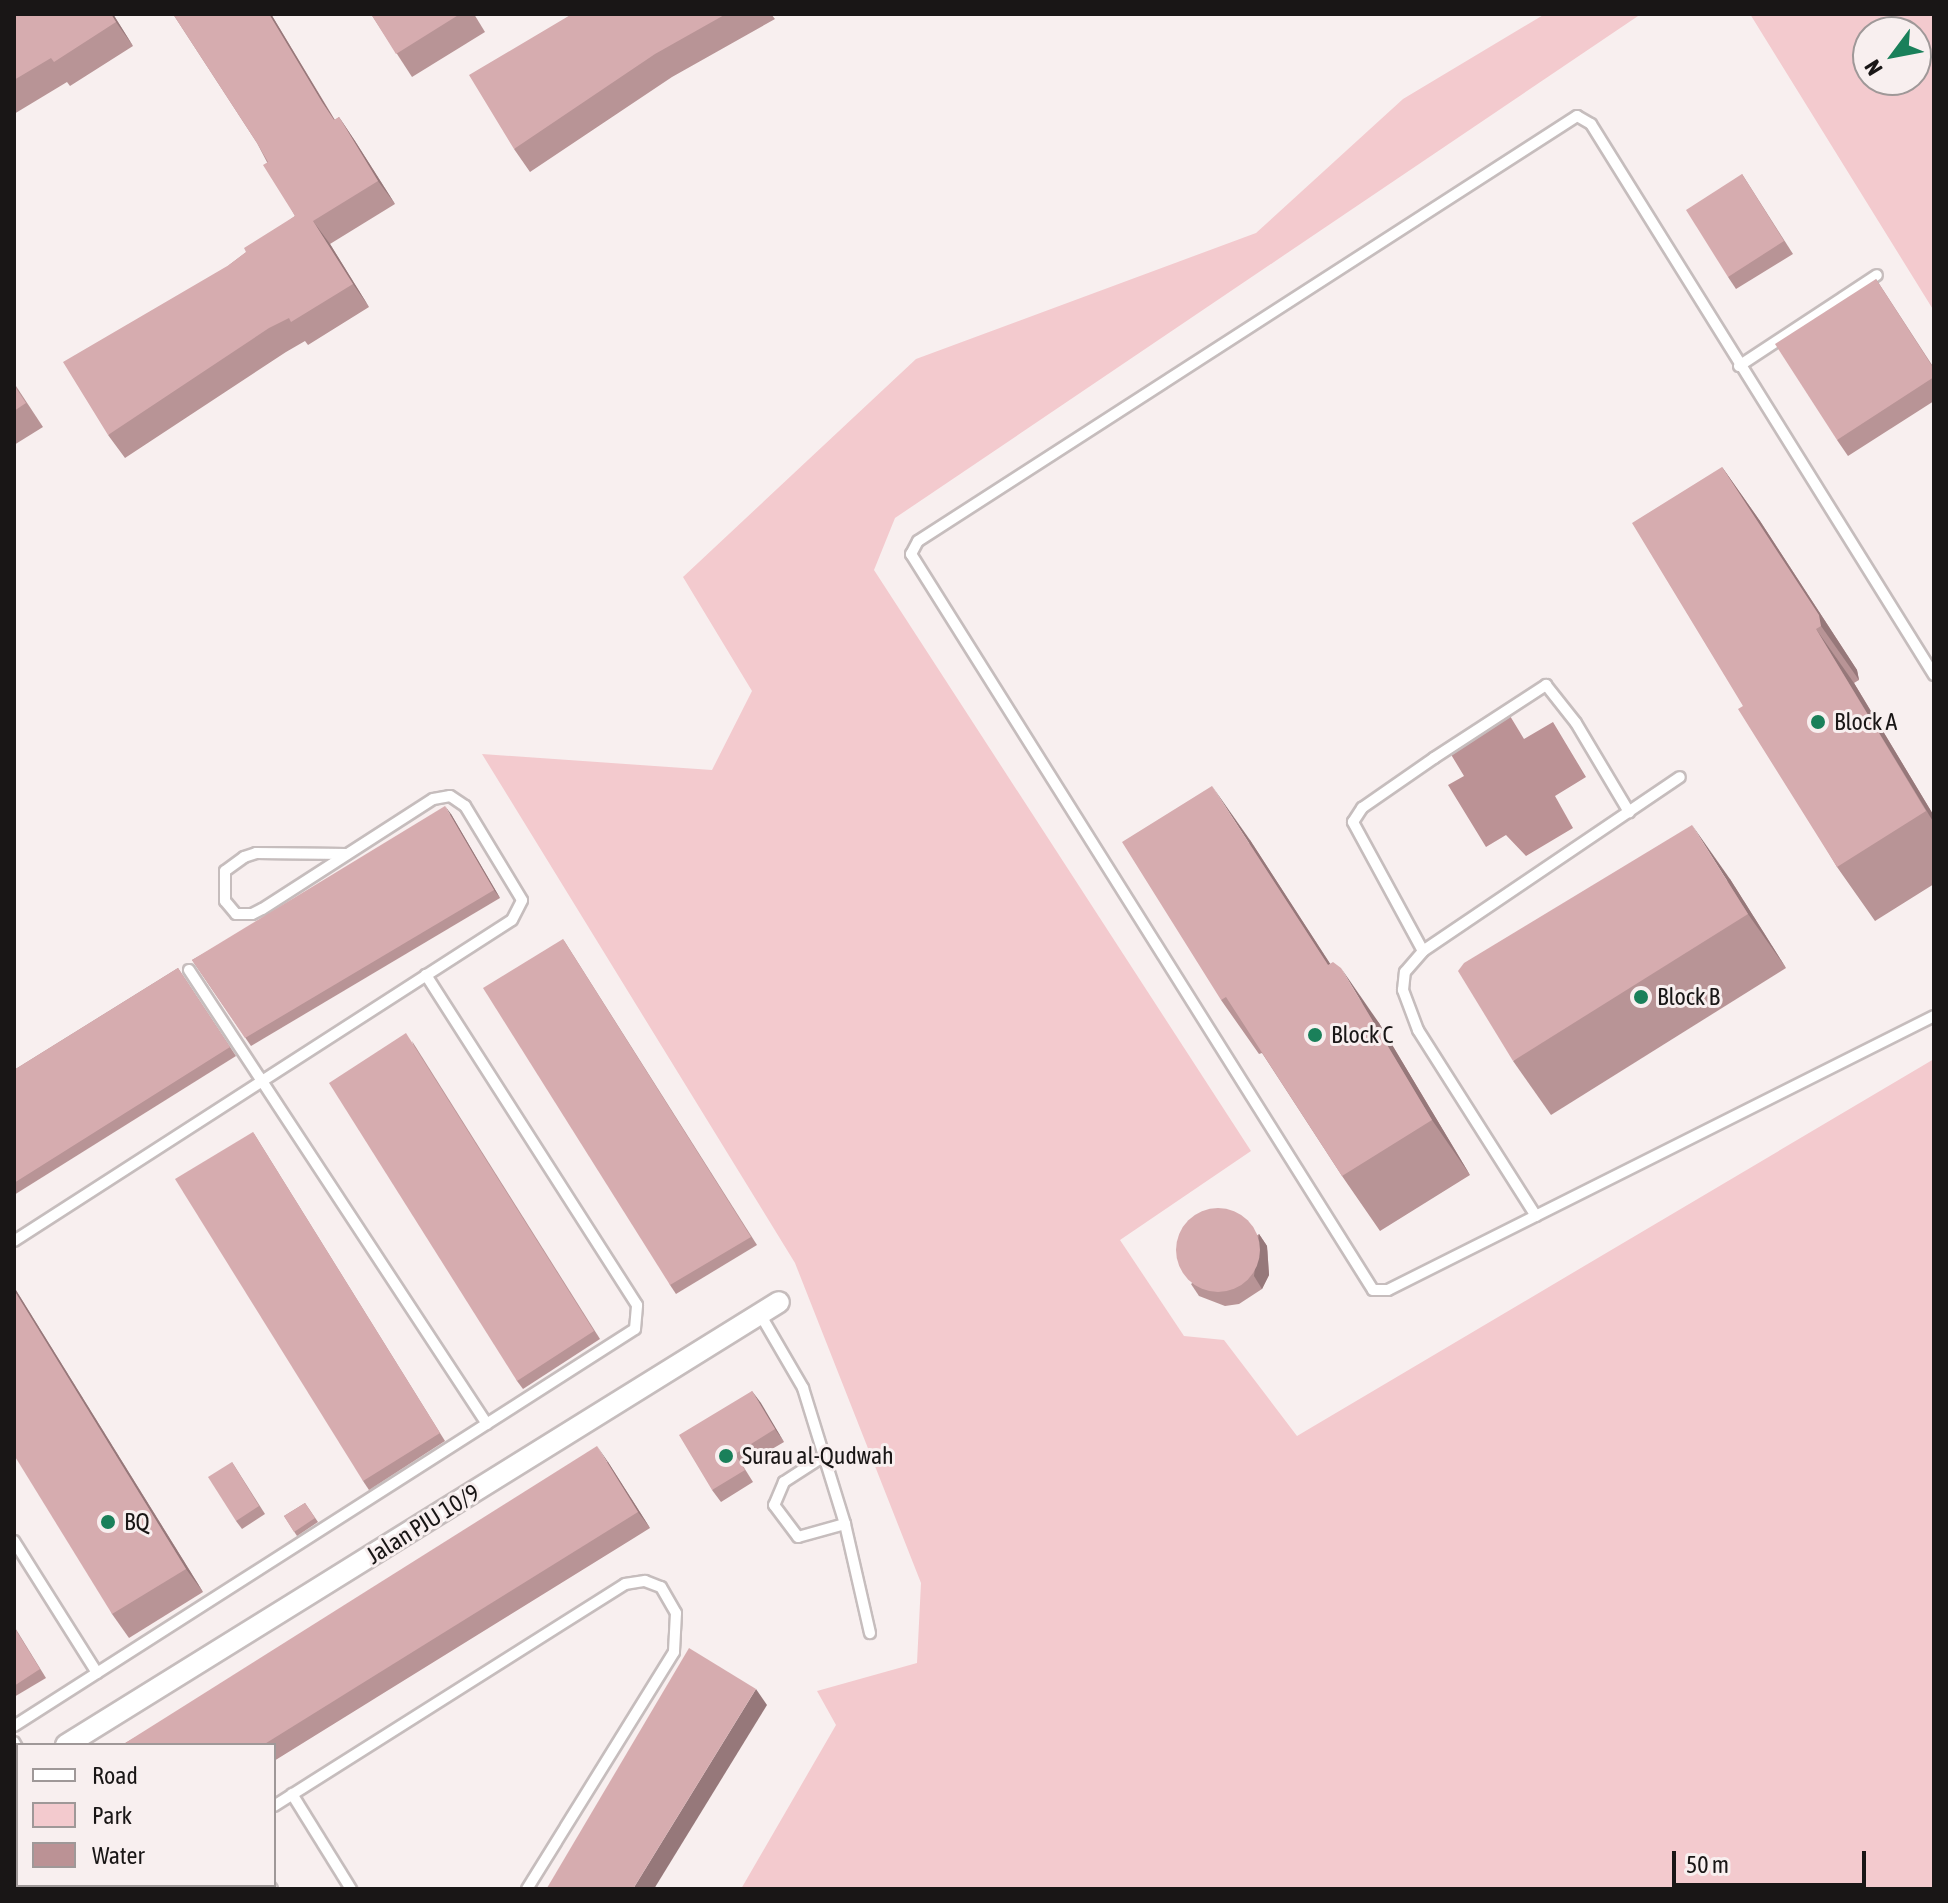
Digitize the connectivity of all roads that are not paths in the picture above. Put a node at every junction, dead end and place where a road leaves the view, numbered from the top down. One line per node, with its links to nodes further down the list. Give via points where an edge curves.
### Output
1 (1877, 275): 2 (lane)
2 (1739, 366): 3 (lane); 12 (lane, via 1591,124 1577,116 912,547 913,562 1367,1285 1380,1293 1388,1290)
3 (1934, 675)
4 (1680, 777): 5 (lane)
5 (1629, 812): 7 (lane); 7 (lane, via 1576,723 1546,685 1434,758 1362,808 1353,822)
6 (347, 854): 6 (lane, via 244,857 225,871 225,901 236,914 252,914); 9 (lane, via 433,799 450,796 465,806 522,900 512,920)
7 (1423, 951): 12 (lane, via 1405,972 1407,1006)
8 (189, 970): 11 (lane)
9 (426, 975): 11 (lane); 16 (lane, via 640,1316 635,1329)
10 (1934, 1016): 12 (lane)
11 (263, 1080): 13 (lane); 16 (lane)
12 (1536, 1216)
13 (14, 1241)
14 (779, 1302): 15 (street, Jalan PJU 10/9)
15 (760, 1314): 17 (lane, via 803,1388); 23 (street, Jalan PJU 10/9)
16 (487, 1424): 21 (lane)
17 (824, 1456): 18 (lane); 18 (lane, via 784,1482 774,1505 798,1537)
18 (845, 1524): 20 (lane)
19 (14, 1541): 21 (lane)
20 (870, 1633)
21 (97, 1673): 22 (lane)
22 (14, 1726)
23 (69, 1743)
24 (292, 1794): 25 (lane); 26 (lane); 27 (lane, via 625,1584 645,1581 661,1587 676,1613 674,1652)
25 (276, 1805)
26 (351, 1889)
27 (527, 1889)

